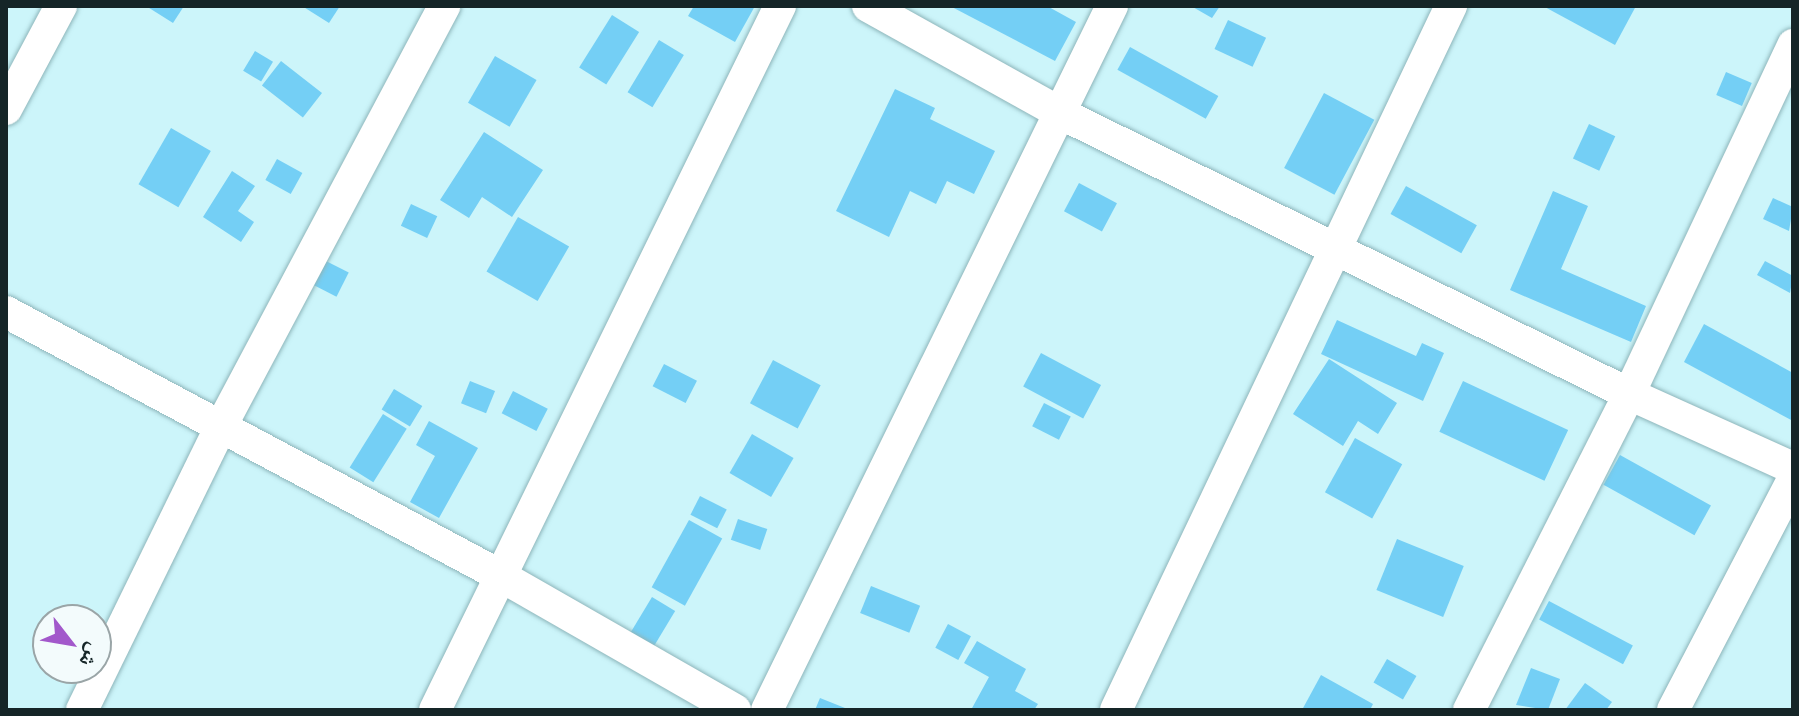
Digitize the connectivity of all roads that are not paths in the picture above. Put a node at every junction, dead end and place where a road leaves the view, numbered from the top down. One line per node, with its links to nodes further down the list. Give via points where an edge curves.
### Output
1 (61, 6): 8 (street)
2 (444, 6): 13 (street)
3 (780, 6): 16 (street)
4 (868, 6): 9 (street)
5 (1112, 6): 9 (street)
6 (1451, 6): 10 (street)
7 (1793, 45): 12 (street)
8 (6, 109)
9 (1060, 113): 10 (street); 20 (street)
10 (1336, 247): 12 (street); 21 (street)
11 (6, 312): 13 (street)
12 (1629, 394): 14 (street); 22 (street)
13 (220, 428): 16 (street); 17 (street)
14 (1793, 468)
15 (1793, 479): 23 (street)
16 (501, 576): 18 (street); 19 (street)
17 (82, 710)
18 (435, 710)
19 (735, 710)
20 (767, 710)
21 (1116, 710)
22 (1469, 710)
23 (1673, 710)

